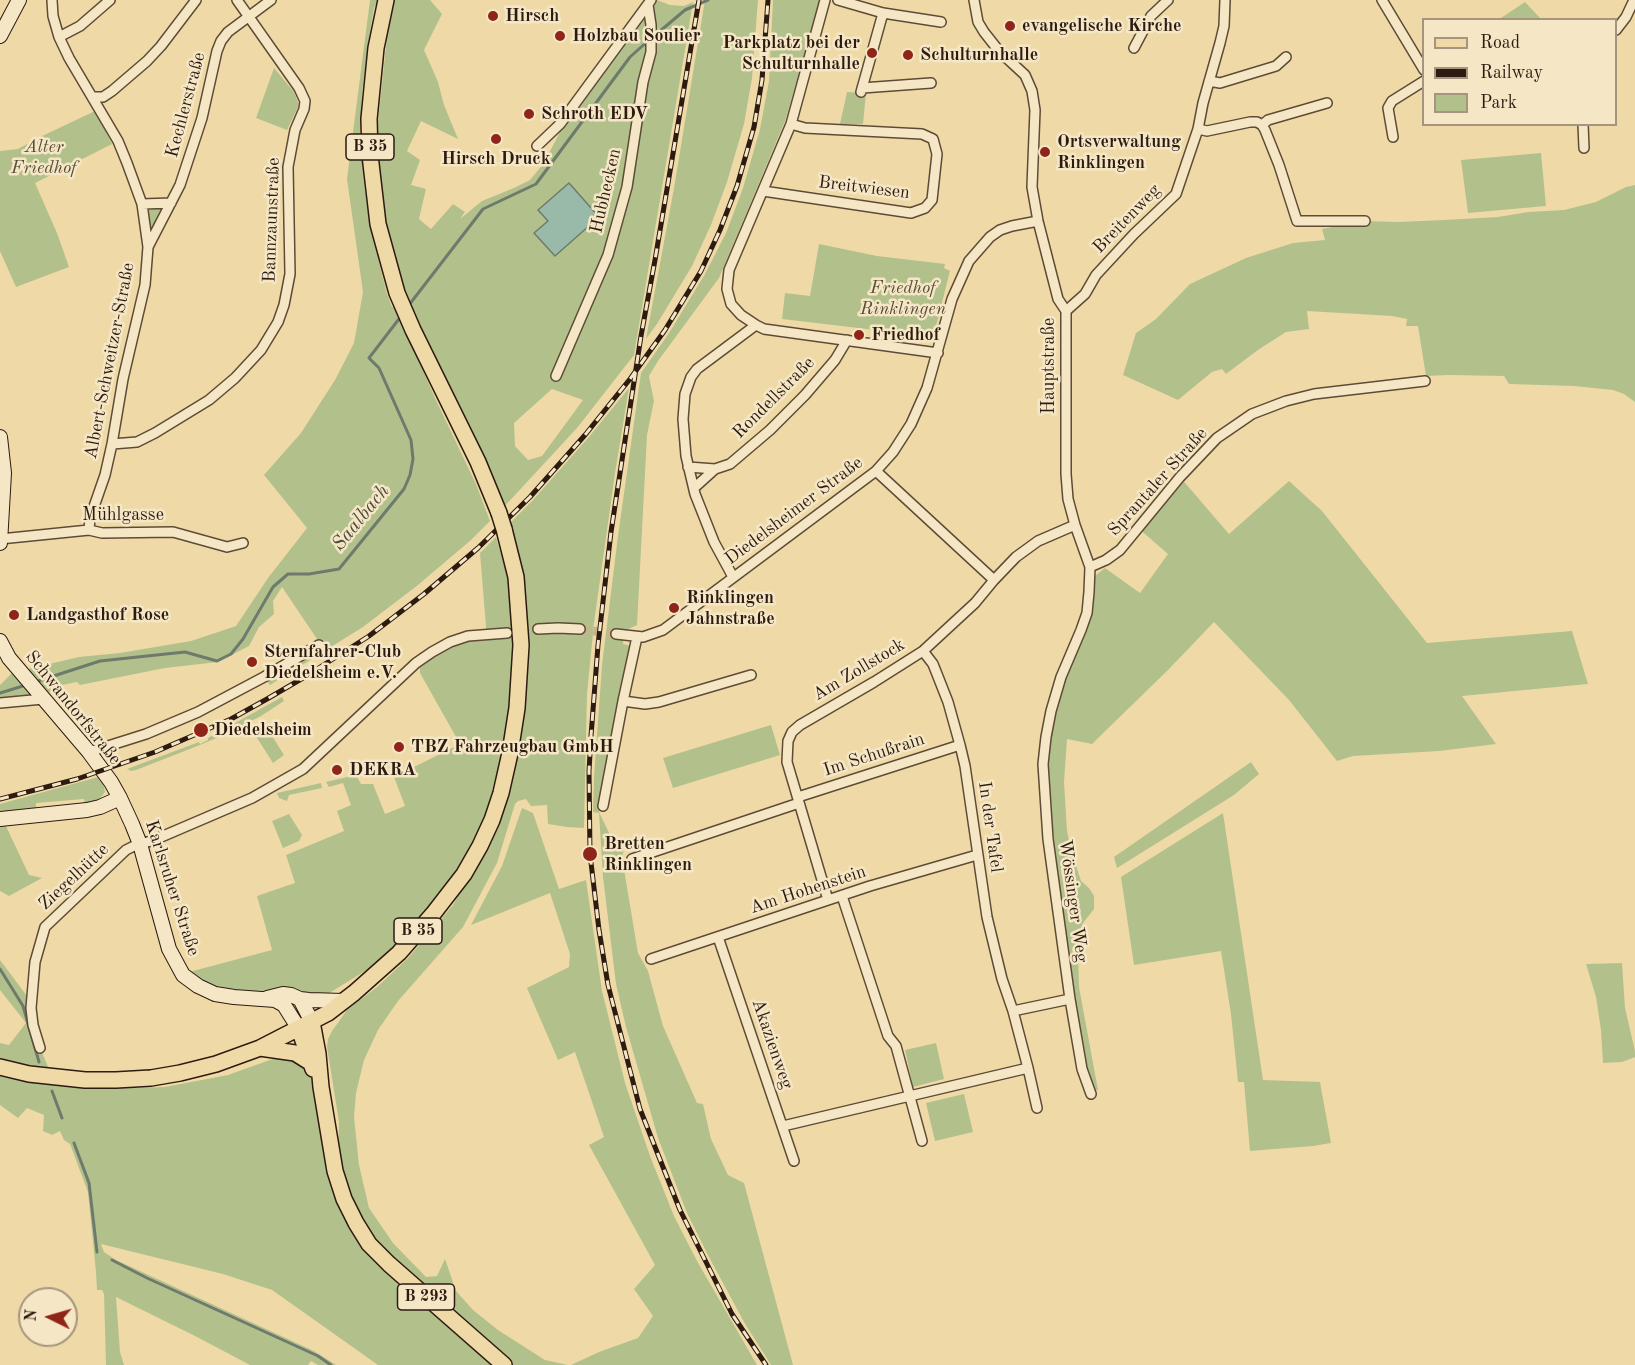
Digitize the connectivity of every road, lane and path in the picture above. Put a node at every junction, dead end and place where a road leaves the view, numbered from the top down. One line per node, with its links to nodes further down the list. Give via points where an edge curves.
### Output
1 (19, 0): 20 (street)
2 (52, 0): 21 (street, Albert-Schweitzer-Straße)
3 (110, 0): 21 (street, via 80,26)
4 (196, 0): 28 (street, via 139,69 112,91)
5 (237, 0): 17 (street, Bannzaunstraße)
6 (271, 0): 17 (street, Kechlerstraße)
7 (386, 0): 92 (main road, B 35, bridge, via 369,119 378,224 397,293 499,513 516,577 521,645 510,753 501,793 480,846 433,914 399,952)
8 (825, 0): 30 (street)
9 (838, 0): 16 (street)
10 (974, 0): 40 (street, Hauptstraße, via 984,32 1025,75 1032,91 1032,187)
11 (1168, 0): 22 (street, via 1151,16)
12 (1225, 0): 25 (street, Breitenweg, via 1224,26)
13 (1382, 0): 24 (street)
14 (1634, 0): 19 (street)
15 (650, 3): 35 (street, via 560,124); 47 (street, Hubhecken, via 651,51 627,187 608,255)
16 (883, 13): 18 (street); 27 (street, via 861,90)
17 (249, 17): 38 (street, Kechlerstraße, via 221,41 202,118); 50 (street, Bannzaunstraße, via 305,101 288,167 290,274 284,305 261,350 209,400 137,442)
18 (941, 21)
19 (1617, 29)
20 (0, 36)
21 (59, 37): 28 (street, Albert-Schweitzer-Straße)
22 (1134, 48)
23 (1286, 57): 25 (street, via 1276,66 1220,83)
24 (1422, 67)
25 (1209, 81): 33 (street, Breitenweg)
26 (1422, 82): 34 (street, via 1392,101 1388,108)
27 (931, 83)
28 (93, 97): 39 (street, Albert-Schweitzer-Straße, via 118,141)
29 (1327, 103): 31 (street)
30 (791, 124): 37 (street); 37 (street, Breitwiesen, via 922,134 933,139 937,154 932,200 925,208 911,213)
31 (1262, 125): 33 (street, via 1250,122 1207,131); 41 (street, via 1297,221)
32 (1583, 126): 36 (street)
33 (1198, 129): 43 (street, Breitenweg, via 1176,194 1134,234)
34 (1393, 137)
35 (537, 146)
36 (1584, 148)
37 (763, 191): 44 (street, via 729,270 727,289 735,309)
38 (171, 203): 39 (street); 42 (street, Kechlerstraße)
39 (142, 204): 42 (street, Albert-Schweitzer-Straße)
40 (1038, 221): 43 (street, Hauptstraße, via 1058,299); 46 (street, Diedelsheimer Straße, via 1000,231 969,261 952,299)
41 (1365, 221)
42 (148, 247): 50 (street, Albert-Schweitzer-Straße, via 145,285)
43 (1066, 311): 55 (street, Hauptstraße, via 1065,474)
44 (756, 325): 45 (street); 51 (street, via 691,376 683,419)
45 (847, 340): 46 (street); 52 (street, Rondellstraße, via 835,360 770,430 730,464)
46 (938, 353): 53 (street, Diedelsheimer Straße, via 911,424)
47 (556, 376)
48 (1425, 381): 60 (street, Sprantaler Straße, via 1314,394 1252,414 1217,438 1120,550)
49 (0, 437): 57 (street, via 4,473)
50 (112, 444): 56 (street, Albert-Schweitzer-Straße)
51 (688, 466): 52 (street); 54 (street)
52 (715, 470): 54 (street, Rondellstraße)
53 (876, 471): 61 (street, Diedelsheimer Straße); 62 (street)
54 (694, 488): 61 (street, via 714,542)
55 (1075, 525): 60 (street, Hauptstraße); 62 (street, Am Zollstock, via 1038,541)
56 (89, 530): 57 (street, Mühlgasse); 59 (street, Mühlgasse, via 173,532 227,547)
57 (0, 539): 58 (street)
58 (0, 543)
59 (243, 543)
60 (1090, 567): 75 (street, Hauptstraße, via 1087,613)
61 (733, 577): 67 (street, Diedelsheimer Straße, via 663,630)
62 (994, 580): 70 (street, Am Zollstock, via 975,603)
63 (538, 629): 64 (street)
64 (580, 629)
65 (507, 633): 82 (street, Ziegelhütte, via 468,636 432,652 303,769 252,798)
66 (616, 634): 67 (street, Diedelsheimer Straße)
67 (637, 637): 73 (street)
68 (0, 640): 72 (street, Schwandorfstraße, via 9,658)
69 (319, 645): 77 (street, via 198,712)
70 (922, 651): 76 (street, In der Tafel, via 933,664); 79 (street, Am Zollstock, via 792,732 787,762)
71 (751, 675): 73 (street, via 659,702)
72 (39, 694): 74 (street); 77 (street, Schwandorfstraße)
73 (623, 701): 80 (street)
74 (0, 703)
75 (1051, 711): 91 (street, Wössinger Weg, via 1043,764 1048,839)
76 (960, 745): 79 (street, Im Schußrain); 83 (street, In der Tafel)
77 (89, 752): 78 (street, Schwandorfstraße)
78 (120, 798): 81 (street, via 87,810); 82 (street, Karlsruher Straße)
79 (798, 800): 84 (street, Im Schußrain); 86 (street, Am Zollstock)
80 (603, 806)
81 (0, 819)
82 (140, 844): 89 (street, Karlsruher Straße, via 169,949 183,975 215,994); 95 (street, Ziegelhütte, via 126,850 45,927 35,962 31,1008)
83 (977, 855): 85 (street, Am Hohenstein); 93 (street, In der Tafel, via 987,918)
84 (632, 859)
85 (842, 896): 86 (street, Am Hohenstein); 101 (street)
86 (828, 900): 87 (street, Am Hohenstein)
87 (718, 937): 88 (street, Am Hohenstein); 103 (street, Akazienweg)
88 (651, 959)
89 (264, 998): 90 (street, Karlsruher Straße, via 291,994); 94 (street, Karlsruher Straße, via 285,1005)
90 (300, 999): 92 (street, Karlsruher Straße); 94 (street)
91 (1070, 999): 93 (street); 100 (street, Wössinger Weg, via 1082,1069)
92 (339, 1005): 94 (main road, B 35); 97 (main road, B 293)
93 (1013, 1011): 99 (street, In der Tafel)
94 (305, 1025): 96 (main road, B 35); 97 (main road, B 293)
95 (40, 1048)
96 (260, 1048): 97 (main road); 98 (main road, B 35, via 216,1064 151,1078 85,1080)
97 (314, 1058): 106 (main road, B 293, via 335,1171 356,1223 369,1244 395,1269)
98 (0, 1067)
99 (1028, 1068): 101 (street); 102 (street, In der Tafel)
100 (1091, 1094)
101 (910, 1096): 103 (street); 104 (street)
102 (1037, 1108)
103 (783, 1126): 105 (street, Akazienweg)
104 (922, 1141)
105 (794, 1161)
106 (504, 1365)

